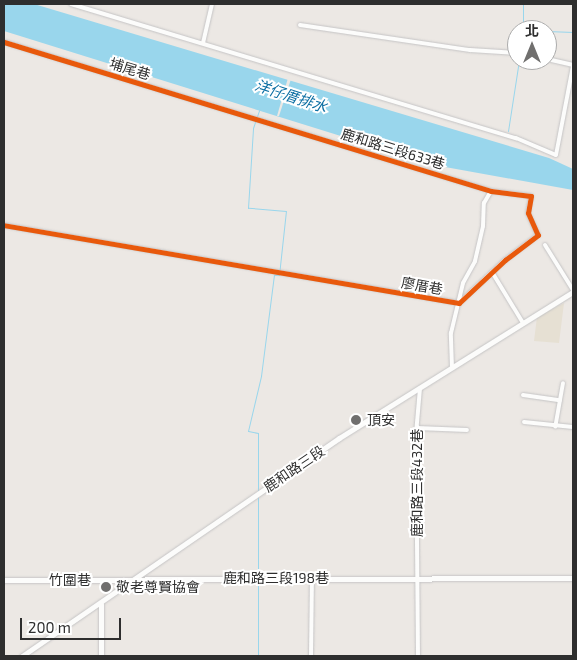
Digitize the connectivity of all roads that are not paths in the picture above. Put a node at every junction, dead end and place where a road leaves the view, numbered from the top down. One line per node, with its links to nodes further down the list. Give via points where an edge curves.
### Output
1 (71, 4): 5 (street)
2 (212, 4): 5 (street)
3 (300, 25): 6 (street)
4 (4, 42): 9 (street, 埔尾巷)
5 (203, 43): 8 (street, via 516,138 556,155)
6 (507, 53)
7 (557, 61): 8 (street)
8 (573, 65)
9 (251, 117): 10 (street, 鹿和路三段633巷)
10 (491, 191): 13 (street, 鹿和路三段633巷, via 531,196 528,213 538,235); 15 (street, via 484,203 483,226 475,261 463,283)
11 (4, 225): 15 (street, 廖厝巷)
12 (545, 245): 14 (street)
13 (492, 272): 15 (street); 16 (street)
14 (573, 291): 16 (main road, 鹿和路三段)
15 (459, 303): 17 (street, via 450,333)
16 (523, 323): 17 (main road, 鹿和路三段)
17 (452, 368): 19 (main road, 鹿和路三段)
18 (563, 383): 21 (street)
19 (420, 388): 24 (street, 鹿和路三段432巷); 31 (main road, 鹿和路三段, via 339,438 174,550)
20 (523, 395): 21 (street)
21 (560, 400): 23 (street)
22 (524, 422): 23 (street)
23 (555, 427): 25 (street)
24 (417, 428): 26 (street); 28 (street, 鹿和路三段432巷)
25 (573, 428)
26 (467, 430)
27 (312, 578): 28 (main road, 鹿和路三段198巷); 31 (main road, 鹿和路三段198巷); 35 (street)
28 (417, 578): 29 (main road); 36 (street, 鹿和路三段432巷)
29 (573, 578)
30 (4, 580): 31 (main road, 竹圍巷)
31 (136, 580): 32 (main road, 鹿和路三段)
32 (101, 604): 33 (main road, 鹿和路三段); 34 (main road)
33 (22, 656)
34 (101, 656)
35 (312, 656)
36 (418, 656)

